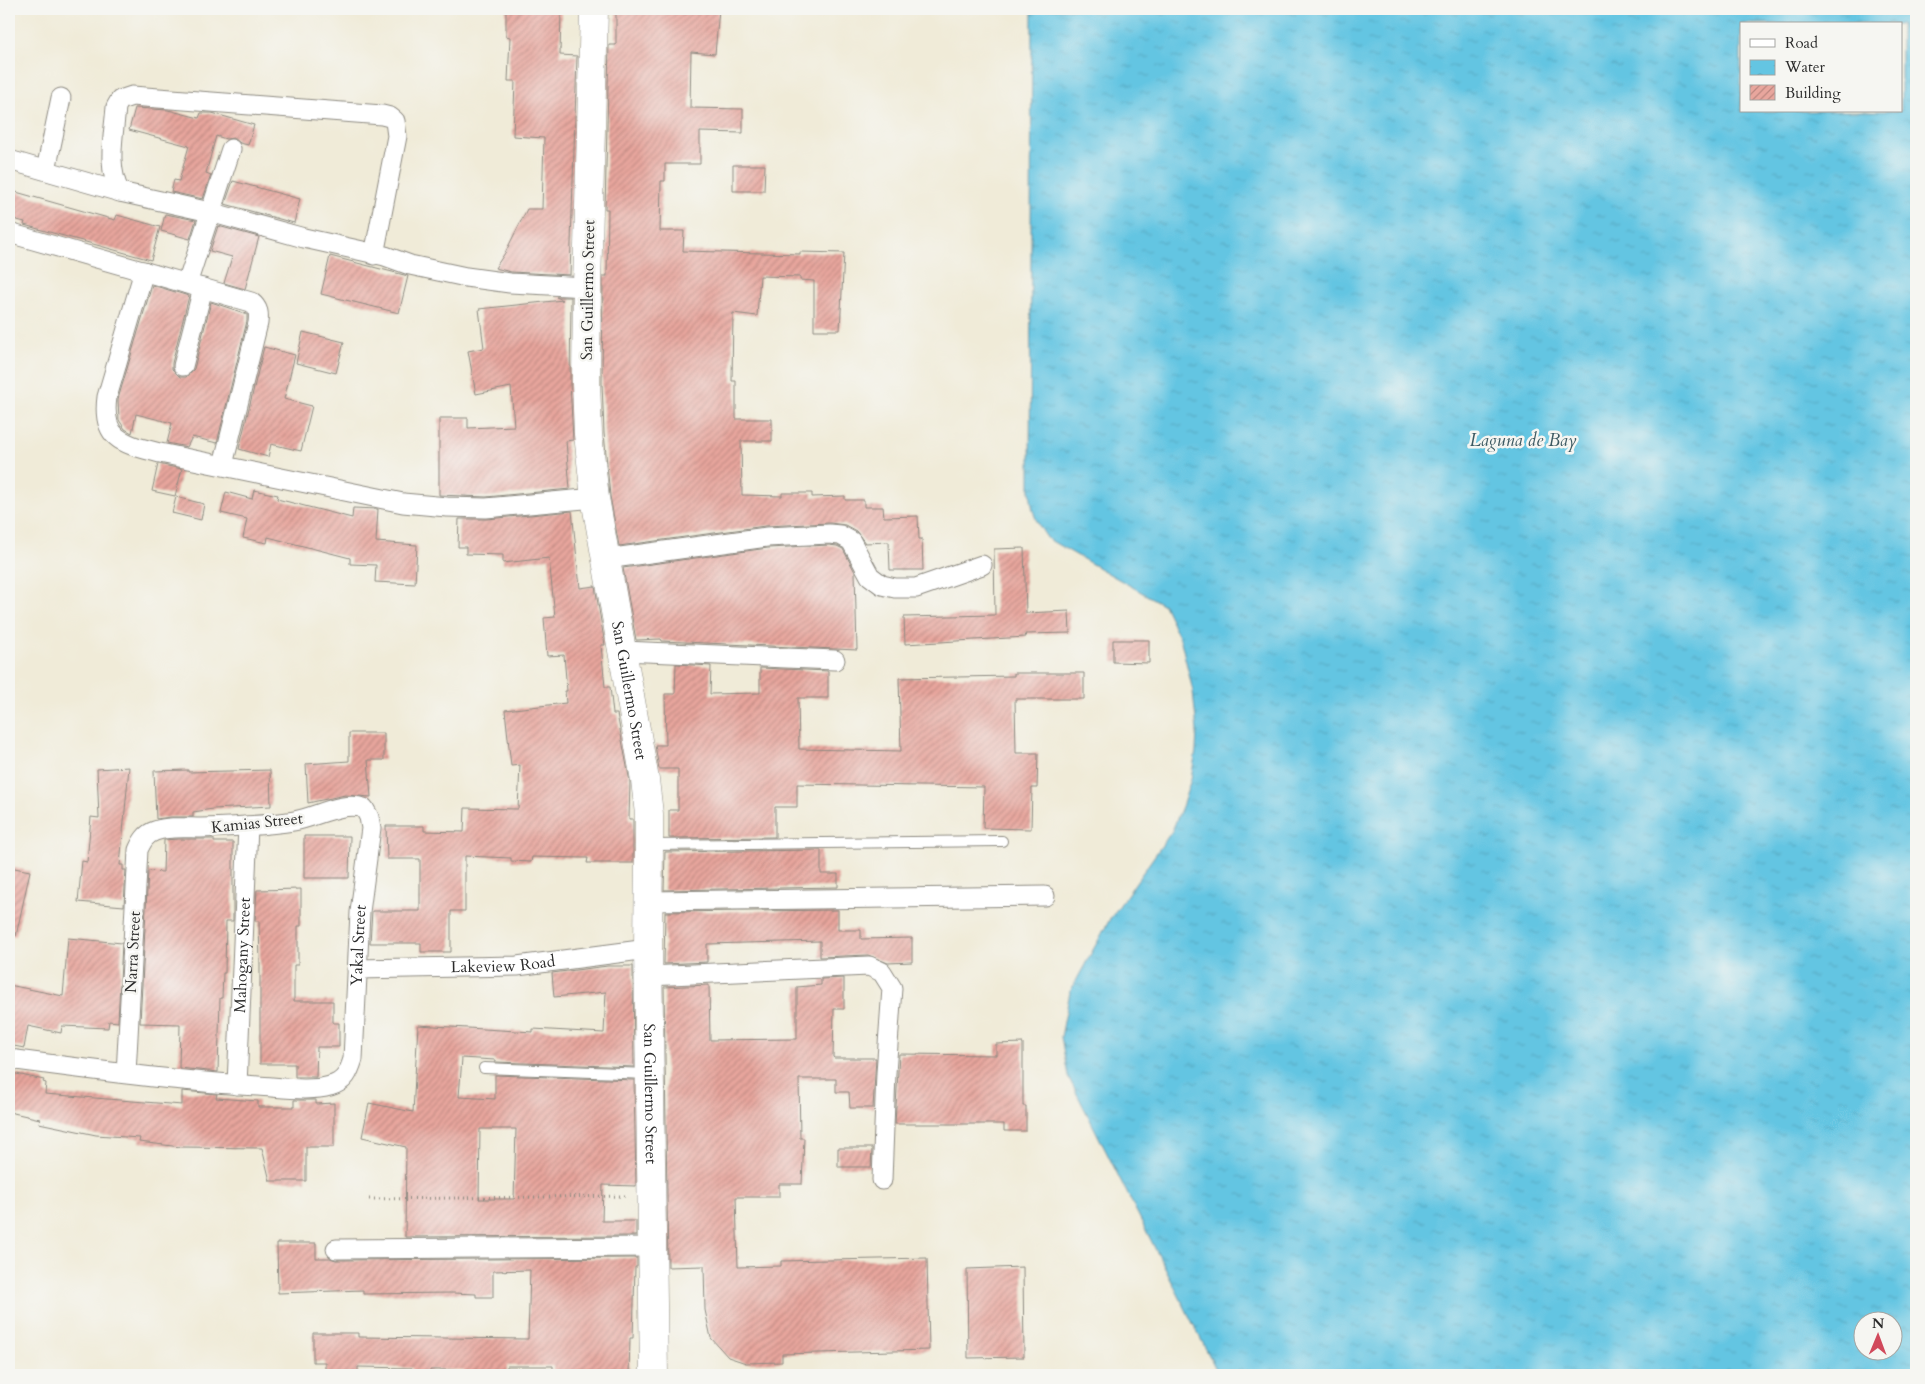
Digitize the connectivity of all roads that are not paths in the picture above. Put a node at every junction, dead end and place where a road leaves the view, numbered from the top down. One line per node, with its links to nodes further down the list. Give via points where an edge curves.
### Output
1 (594, 9): 12 (main road, San Guillermo Street)
2 (61, 98): 5 (street)
3 (231, 149): 7 (street)
4 (9, 160): 5 (street)
5 (46, 170): 6 (street)
6 (120, 192): 7 (street); 9 (street, via 112,166 116,107 120,100 132,96 382,115 395,122 397,136)
7 (210, 212): 9 (street); 11 (street)
8 (9, 234): 10 (street)
9 (374, 255): 12 (street, via 466,277)
10 (144, 271): 11 (street); 14 (street, via 107,397 105,412 110,428 119,440 132,446)
11 (195, 286): 13 (street); 14 (street, via 251,302 258,311 258,324)
12 (587, 287): 15 (main road, San Guillermo Street, via 588,425)
13 (183, 366)
14 (223, 465): 15 (street, via 359,495 447,507 486,508)
15 (595, 498): 16 (main road, San Guillermo Street)
16 (606, 559): 17 (street, via 767,537 829,534 851,541 870,576 882,585 895,588 916,588); 18 (main road, San Guillermo Street)
17 (982, 565)
18 (623, 651): 19 (street); 24 (main road, San Guillermo Street, via 645,780)
19 (835, 660)
20 (364, 808): 21 (street, Kamias Street, via 343,806 294,821); 28 (street, Yakal Street, via 371,828 360,912)
21 (248, 826): 22 (street, Kamias Street, via 166,829); 34 (street, Mahogany Street)
22 (148, 834): 32 (street, Narra Street, via 138,850)
23 (1002, 841): 24 (lane)
24 (649, 845): 26 (main road, San Guillermo Street)
25 (1046, 896): 26 (street)
26 (649, 901): 27 (main road, San Guillermo Street)
27 (648, 949): 28 (street, Lakeview Road, via 517,966); 29 (main road, San Guillermo Street)
28 (357, 969): 34 (street, Yakal Street, via 353,1059 341,1081 313,1088)
29 (648, 976): 33 (main road, San Guillermo Street); 35 (street, via 869,966 882,972 892,988)
30 (9, 1059): 32 (street)
31 (484, 1068): 33 (lane)
32 (126, 1074): 34 (street)
33 (650, 1074): 36 (main road, San Guillermo Street)
34 (237, 1085)
35 (882, 1180)
36 (652, 1247): 37 (street); 38 (main road, San Guillermo Street)
37 (336, 1249)
38 (654, 1375)

